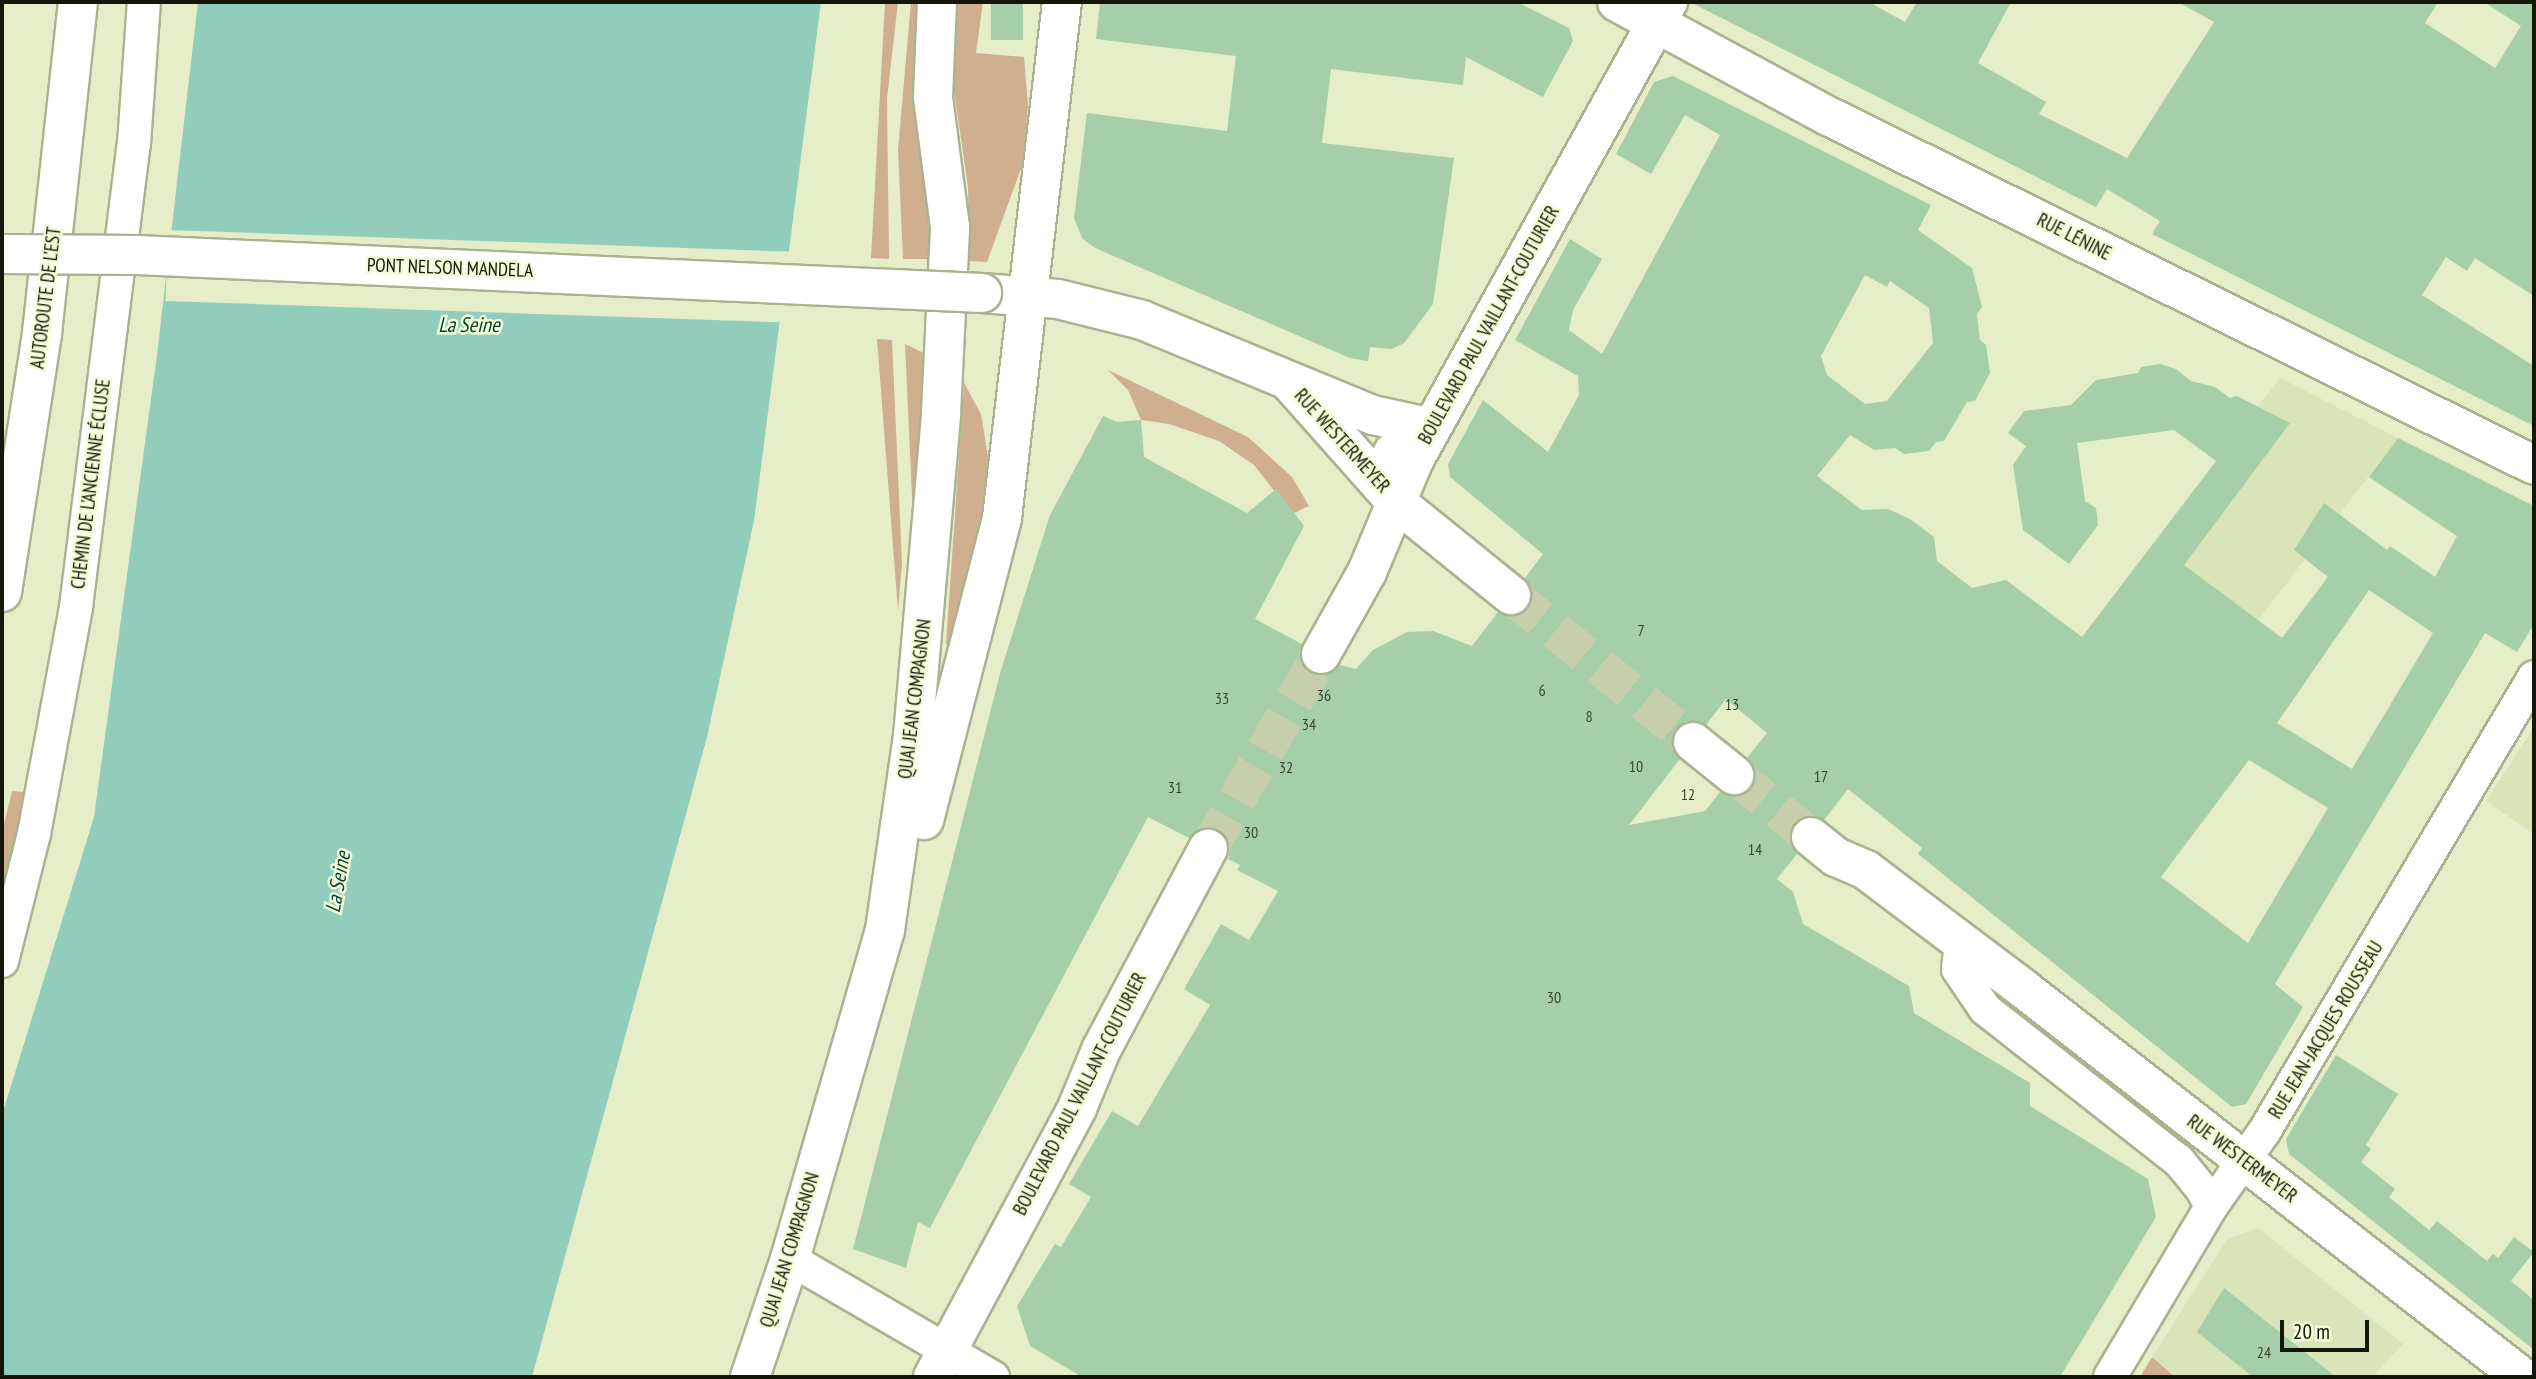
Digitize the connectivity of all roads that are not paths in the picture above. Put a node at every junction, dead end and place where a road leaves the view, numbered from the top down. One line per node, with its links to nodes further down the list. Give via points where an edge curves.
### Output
1 (78, 2): 14 (main road, AUTOROUTE DE L’EST, via 43,334)
2 (144, 2): 27 (street, CHEMIN DE L'ANCIENNE ÉCLUSE, via 134,144 76,607 34,834)
3 (937, 2): 19 (main road, QUAI JEAN COMPAGNON, via 933,97 950,227 941,413)
4 (1062, 2): 9 (main road)
5 (1617, 2): 6 (main road, RUE LÉNINE)
6 (1661, 13): 11 (main road, BOULEVARD PAUL VAILLANT-COUTURIER); 12 (main road, RUE LÉNINE, via 1830,117)
7 (8, 253): 8 (main road, PONT NELSON MANDELA, bridge)
8 (982, 293): 9 (main road, RUE WESTERMEYER)
9 (1029, 296): 10 (main road, RUE WESTERMEYER, via 1142,320); 18 (main road, via 1002,518)
10 (1285, 379): 11 (main road, via 1373,415); 13 (main road, RUE WESTERMEYER)
11 (1432, 428): 13 (main road, BOULEVARD PAUL VAILLANT-COUTURIER)
12 (2534, 466)
13 (1388, 476): 15 (main road, RUE WESTERMEYER); 16 (main road, BOULEVARD PAUL VAILLANT-COUTURIER, via 1367,572)
14 (2, 592)
15 (1511, 595)
16 (1321, 654)
17 (2534, 677): 28 (street, RUE JEAN-JACQUES ROUSSEAU)
18 (951, 714): 19 (main road); 22 (main road)
19 (913, 736): 22 (main road); 25 (main road, QUAI JEAN COMPAGNON)
20 (1693, 742): 21 (main road)
21 (1734, 775)
22 (932, 779): 25 (main road, via 906,891)
23 (1811, 837): 26 (main road, RUE WESTERMEYER, via 1836,857 1866,870)
24 (1208, 849): 31 (main road, BOULEVARD PAUL VAILLANT-COUTURIER)
25 (885, 930): 30 (main road, QUAI JEAN COMPAGNON)
26 (1961, 944): 28 (main road, RUE WESTERMEYER); 29 (street, RUE WESTERMEYER, via 1958,969 1985,1009 2179,1161)
27 (2, 961)
28 (2245, 1160): 29 (street, RUE JEAN-JACQUES ROUSSEAU); 35 (main road, RUE WESTERMEYER)
29 (2211, 1208): 34 (street, RUE JEAN-JACQUES ROUSSEAU)
30 (790, 1259): 31 (street); 32 (main road, QUAI JEAN COMPAGNON)
31 (941, 1364): 33 (street)
32 (750, 1377)
33 (993, 1377)
34 (2110, 1377)
35 (2522, 1377)

